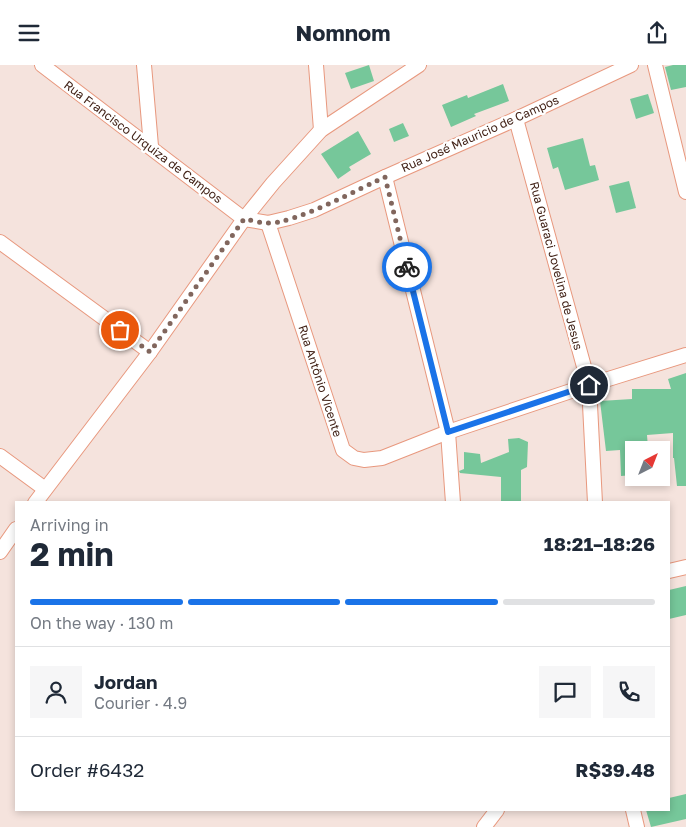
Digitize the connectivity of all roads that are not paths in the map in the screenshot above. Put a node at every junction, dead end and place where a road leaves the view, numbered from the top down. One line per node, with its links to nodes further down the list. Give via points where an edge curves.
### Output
1 (42, 65): 9 (street, Rua Francisco Urquiza de Campos)
2 (144, 65): 9 (street)
3 (316, 65): 8 (street)
4 (419, 65): 8 (street)
5 (630, 65): 7 (street, Rua José Mauricio de Campos)
6 (655, 65): 11 (street)
7 (516, 119): 10 (street, Rua José Mauricio de Campos); 17 (street, Rua Guaraci Jovelina de Jesus)
8 (321, 130): 12 (street)
9 (151, 147): 12 (street, Rua Francisco Urquiza de Campos)
10 (385, 177): 13 (street, Rua José Mauricio de Campos, via 314,210); 18 (street)
11 (686, 192)
12 (244, 219): 13 (street, Rua José Mauricio de Campos); 15 (street)
13 (268, 223): 18 (street, Rua Antônio Vicente, via 343,450 354,458 382,458)
14 (0, 242): 15 (street)
15 (150, 352): 20 (street)
16 (686, 355): 17 (street, Rua Antônio Vicente)
17 (589, 385): 18 (street, Rua Antônio Vicente); 23 (street, Rua Guaraci Jovelina de Jesus)
18 (448, 432): 22 (street)
19 (0, 456): 20 (street)
20 (45, 489): 21 (street)
21 (36, 501)
22 (453, 501)
23 (595, 501)
24 (15, 530): 25 (street)
25 (0, 552)
26 (686, 567): 27 (street)
27 (670, 571)
28 (497, 811): 30 (street)
29 (633, 811): 31 (street)
30 (484, 827)
31 (637, 827)

